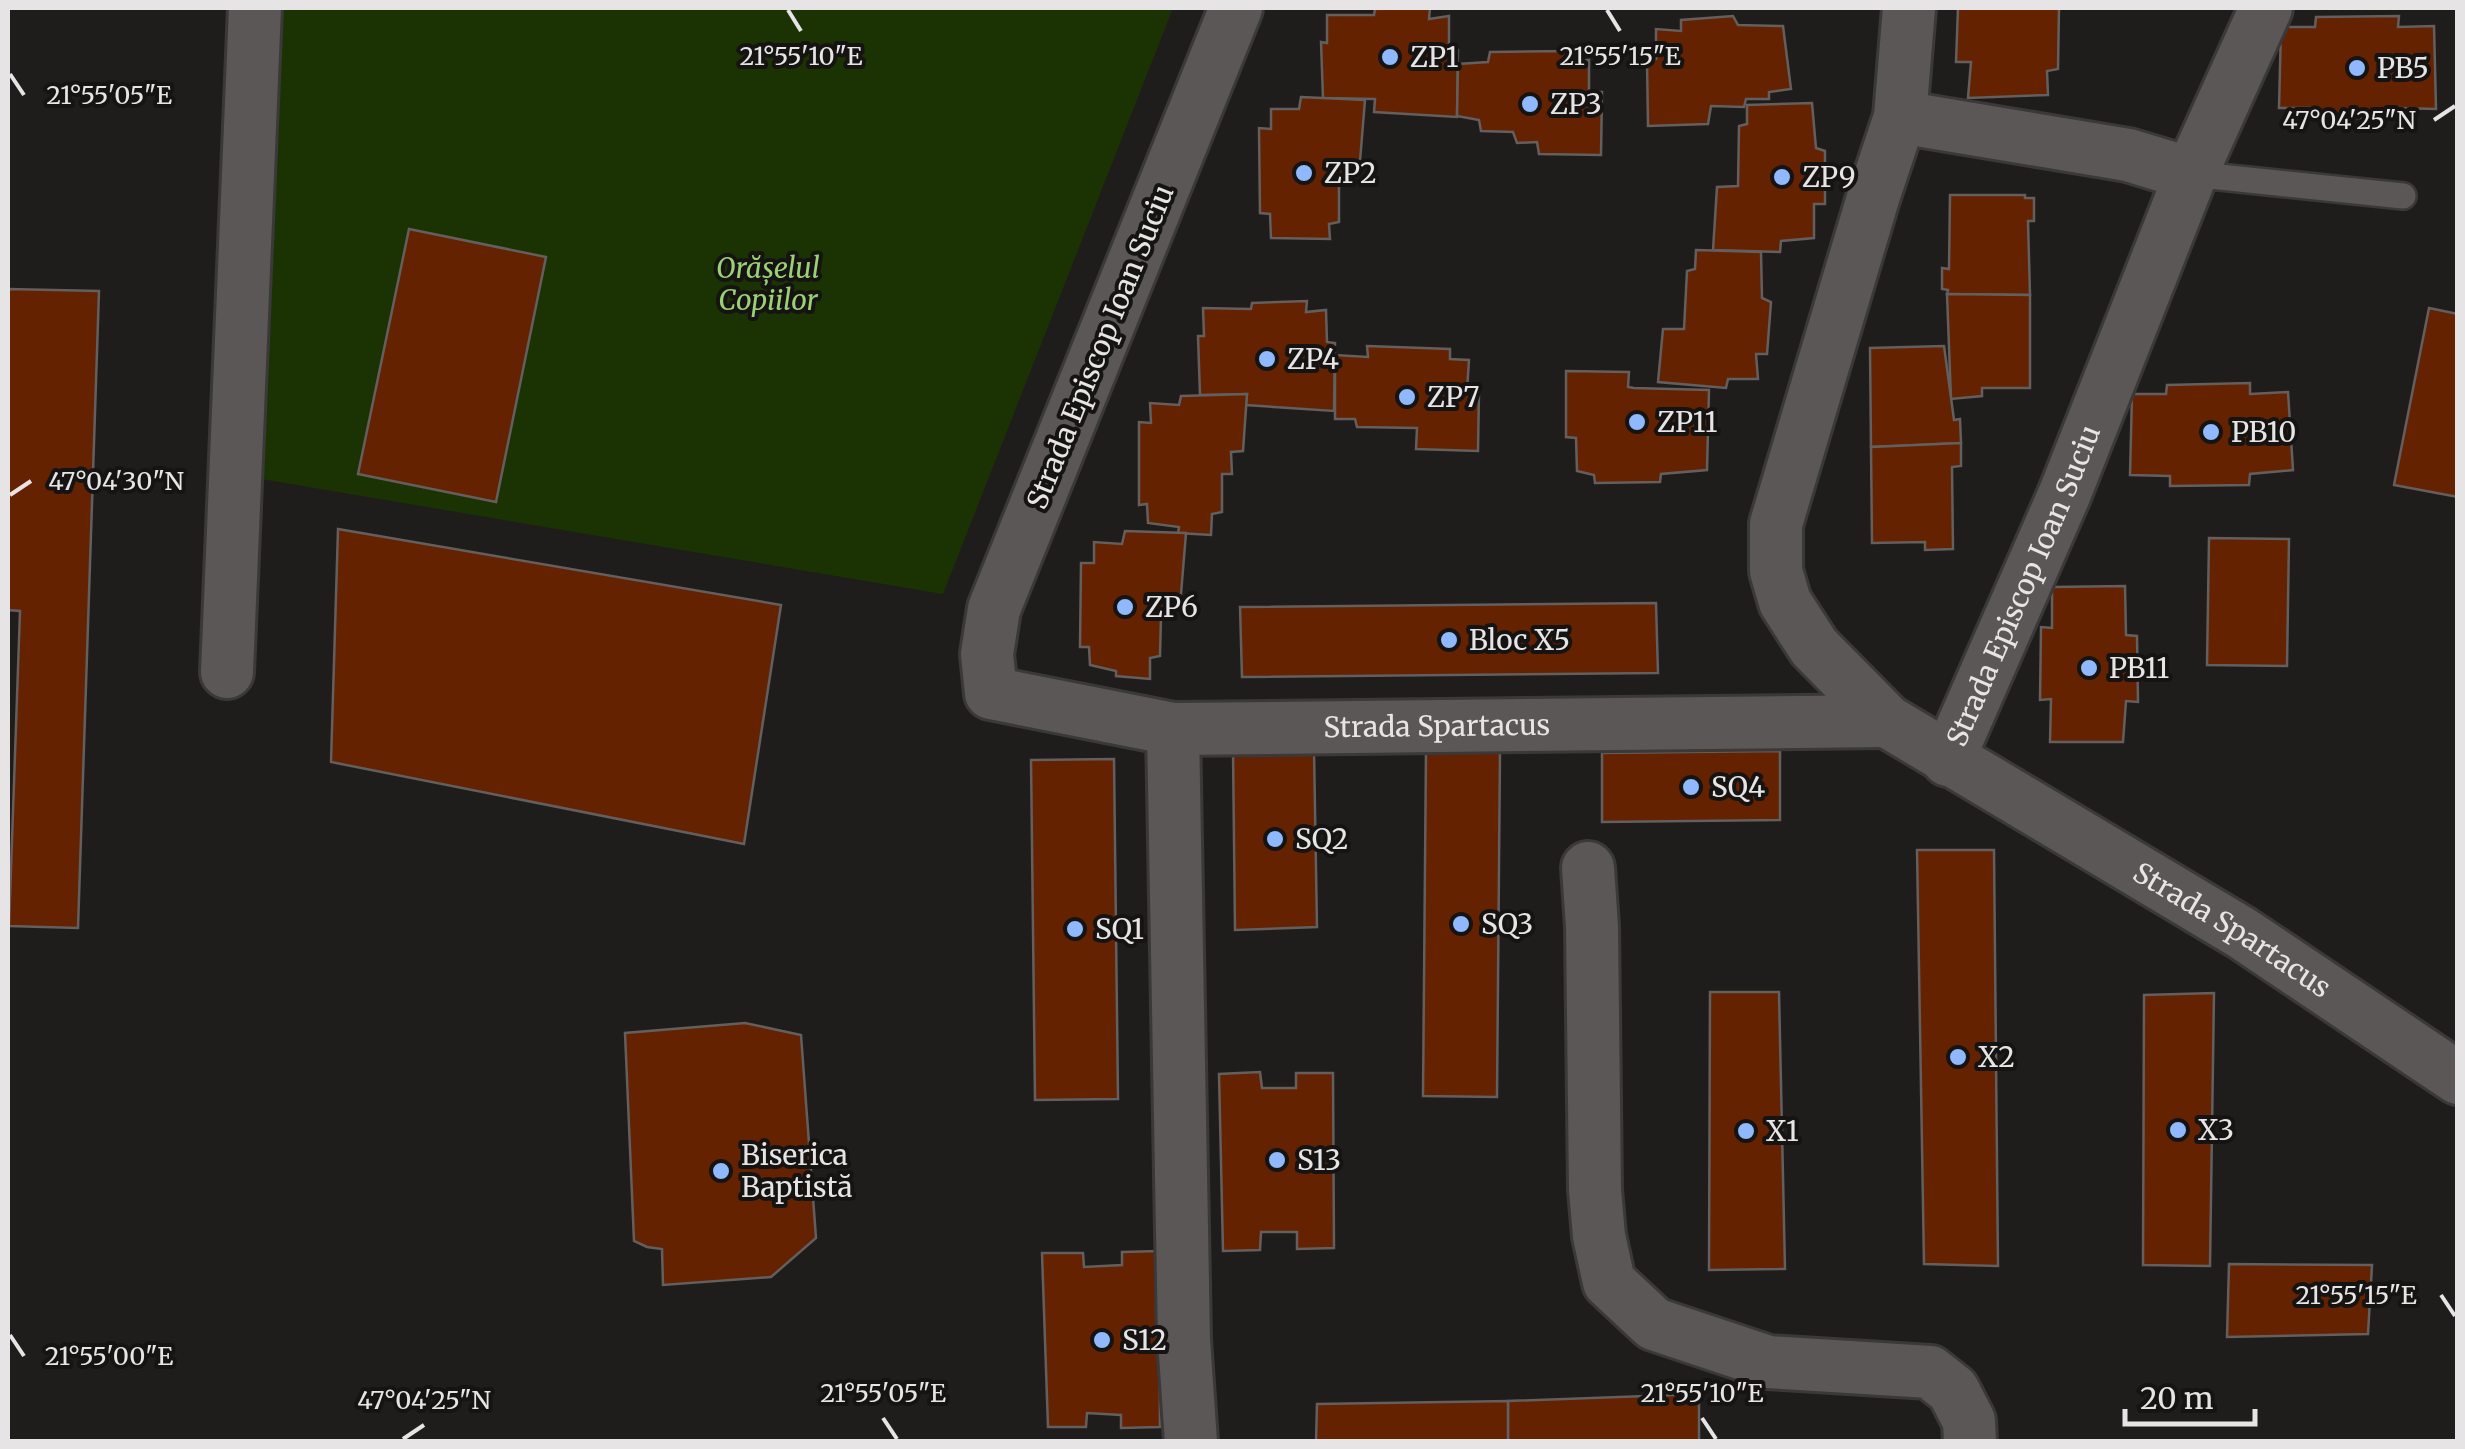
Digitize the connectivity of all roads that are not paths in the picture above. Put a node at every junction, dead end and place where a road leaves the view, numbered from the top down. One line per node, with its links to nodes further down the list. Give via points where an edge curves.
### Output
1 (256, 8): 8 (street)
2 (1236, 8): 9 (street, Strada Episcop Ioan Suciu, via 994,608 987,654)
3 (1909, 8): 5 (street, Strada Episcop Ioan Suciu)
4 (2266, 8): 6 (street, Strada Episcop Ioan Suciu)
5 (1900, 117): 6 (street, via 2128,154); 10 (street, Strada Episcop Ioan Suciu, via 1776,524 1776,572 1785,602 1814,647)
6 (2191, 174): 7 (lane); 12 (street, Strada Episcop Ioan Suciu, via 2065,493)
7 (2402, 196)
8 (226, 672)
9 (991, 692): 11 (street, Strada Spartacus)
10 (1887, 721): 11 (street, Strada Spartacus); 12 (street, Strada Episcop Ioan Suciu)
11 (1173, 729): 15 (street)
12 (1948, 760): 14 (street, Strada Spartacus, via 2242,932)
13 (1588, 868): 16 (street, via 1595,1190 1609,1282 1654,1324 1768,1362 1930,1372 1953,1390 1969,1421)
14 (2458, 1078)
15 (1191, 1442)
16 (1970, 1442)

